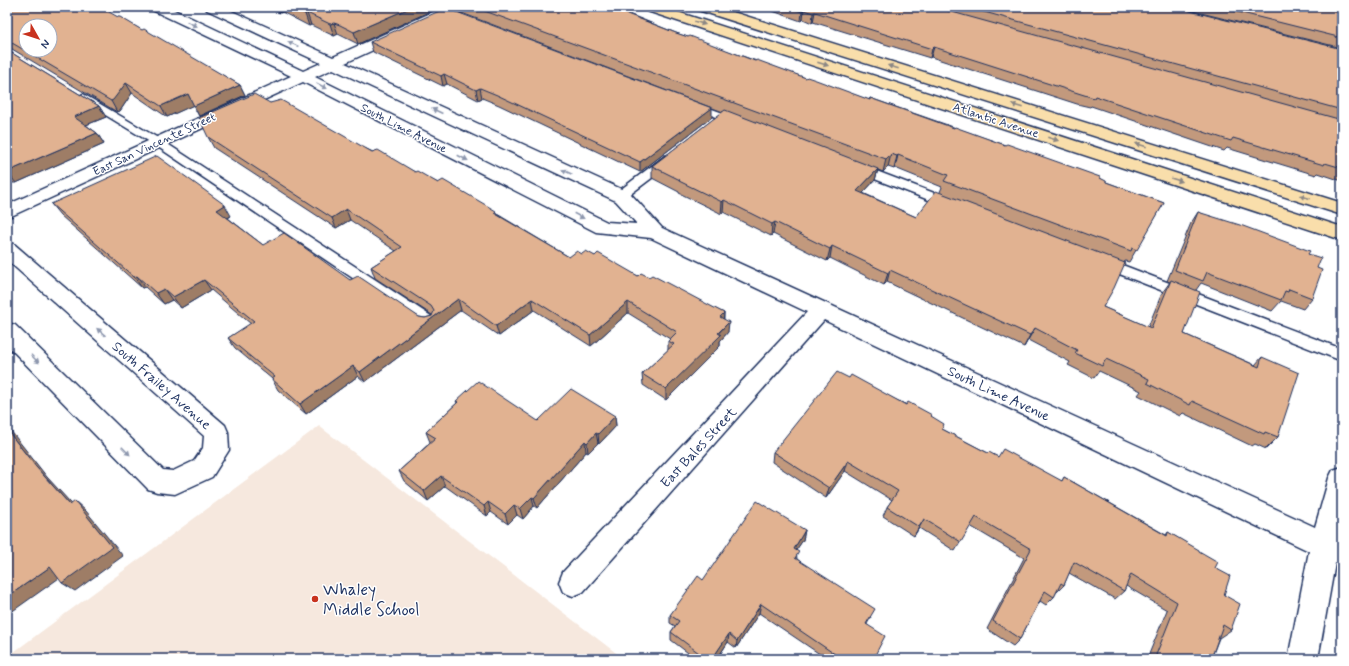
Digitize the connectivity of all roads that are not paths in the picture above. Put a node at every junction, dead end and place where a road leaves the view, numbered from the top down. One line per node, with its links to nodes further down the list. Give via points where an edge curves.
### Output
1 (157, 7): 8 (street, South Lime Avenue, one-way to 8)
2 (212, 7): 7 (street, South Lime Avenue, one-way to 2)
3 (649, 7): 22 (main road, Atlantic Avenue, one-way to 22)
4 (703, 7): 19 (main road, Atlantic Avenue, one-way to 4)
5 (444, 8): 6 (lane); 7 (street, East San Vincente Street)
6 (467, 20)
7 (333, 62): 8 (street, East San Vincente Street); 17 (street, South Lime Avenue, one-way to 7)
8 (302, 76): 14 (street, East San Vincente Street); 21 (street, South Lime Avenue, one-way to 21, via 603,228)
9 (73, 90): 14 (lane)
10 (679, 100): 11 (lane)
11 (723, 116): 12 (lane); 13 (lane)
12 (746, 125)
13 (710, 127)
14 (159, 143): 20 (street, East San Vincente Street); 26 (lane)
15 (679, 151): 17 (lane)
16 (850, 165): 18 (lane)
17 (620, 196): 21 (street, South Lime Avenue)
18 (962, 208)
19 (1342, 209)
20 (7, 212)
21 (655, 232): 25 (street, South Lime Avenue)
22 (1342, 234)
23 (7, 249): 27 (street, South Frailey Avenue, one-way to 23, via 156,481 175,483 203,469 216,450 216,432)
24 (1096, 260): 28 (lane)
25 (821, 310): 30 (street, South Lime Avenue); 31 (street, East Bales Street)
26 (429, 322)
27 (7, 331)
28 (1342, 355)
29 (1342, 478): 30 (street)
30 (1333, 549): 32 (street)
31 (573, 582)
32 (1303, 659)

